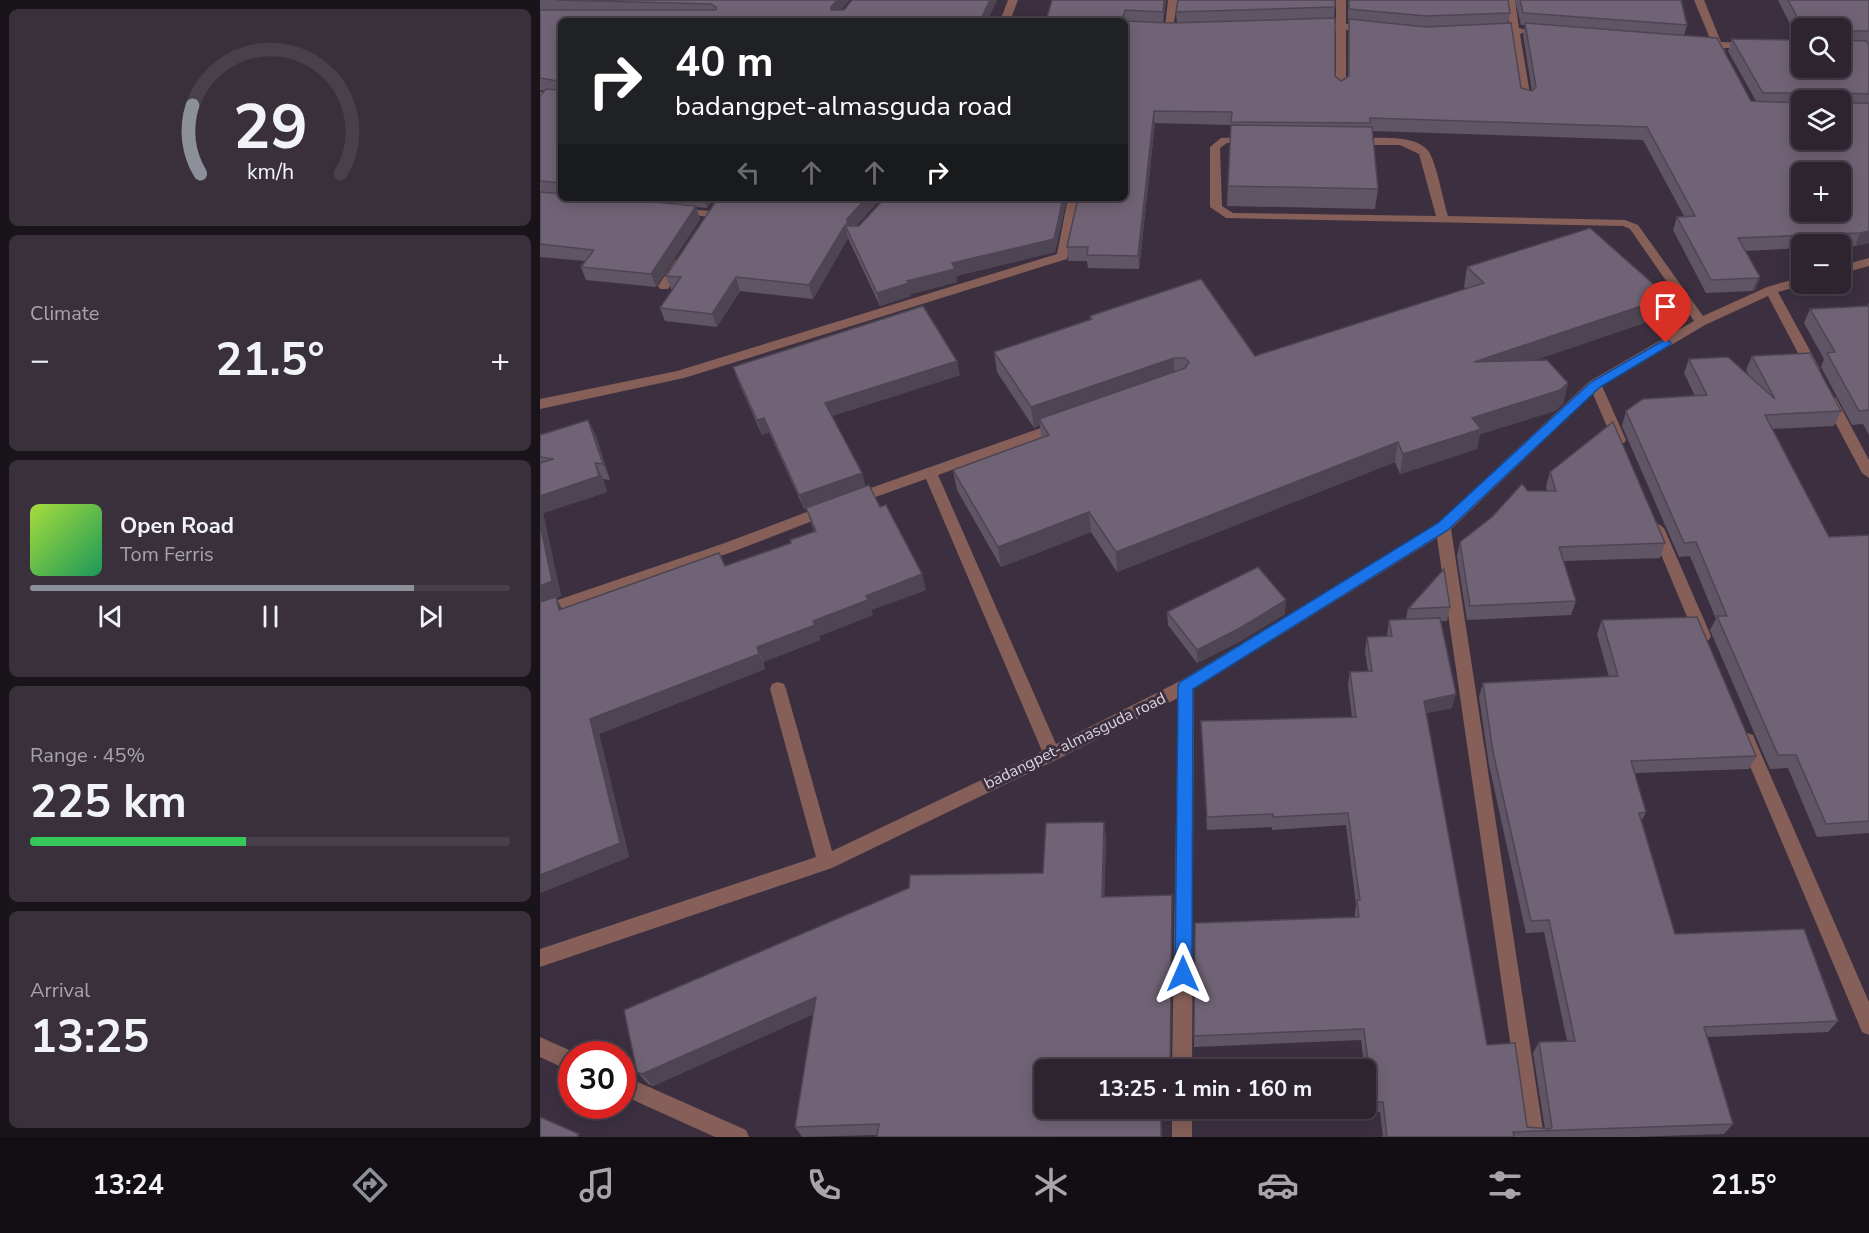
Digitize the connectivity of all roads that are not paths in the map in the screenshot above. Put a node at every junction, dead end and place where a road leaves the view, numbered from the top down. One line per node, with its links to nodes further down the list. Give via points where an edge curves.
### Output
1 (1013, 0): 6 (street)
2 (1173, 0): 11 (street)
3 (1341, 0): 7 (street)
4 (1510, 0): 13 (street)
5 (1699, 0): 17 (street)
6 (1006, 18)
7 (1340, 25): 8 (street); 12 (street); 20 (street)
8 (1306, 26)
9 (1128, 28): 11 (street)
10 (1181, 29): 11 (street)
11 (1169, 30)
12 (1382, 30)
13 (1515, 30): 14 (street); 15 (street); 23 (street)
14 (1481, 32)
15 (1539, 32)
16 (1693, 44): 17 (street)
17 (1717, 45): 18 (street); 19 (street)
18 (1759, 46)
19 (1727, 64)
20 (1341, 89)
21 (540, 95): 22 (street)
22 (558, 98)
23 (1526, 100)
24 (1259, 140): 29 (street, via 1225,140 1215,147 1216,207 1221,212 1230,216)
25 (1338, 141): 29 (street, via 1415,145 1424,153)
26 (1073, 201): 38 (street, via 1063,256 679,375)
27 (665, 210): 28 (street)
28 (710, 214)
29 (1443, 219): 36 (street, via 1613,222 1634,227)
30 (687, 250): 34 (street)
31 (1869, 262): 32 (street)
32 (1851, 267)
33 (1791, 284): 35 (street, badangpet-almasguda road)
34 (664, 286)
35 (1771, 290): 36 (street, badangpet-almasguda road); 42 (street)
36 (1701, 322): 37 (street, badangpet-almasguda road)
37 (1596, 384): 40 (street); 44 (street, badangpet-almasguda road)
38 (540, 404)
39 (1075, 420): 41 (street)
40 (1623, 450)
41 (930, 472): 45 (street); 50 (street)
42 (1869, 473)
43 (1651, 515): 46 (street)
44 (1443, 527): 47 (street, badangpet-almasguda road); 61 (street)
45 (540, 612)
46 (1711, 656)
47 (1186, 686): 50 (street, badangpet-almasguda road); 56 (street)
48 (778, 689): 51 (street)
49 (1739, 721): 53 (street)
50 (1052, 754): 51 (street, badangpet-almasguda road)
51 (826, 862): 52 (street, badangpet-almasguda road)
52 (540, 958)
53 (1869, 1025)
54 (540, 1047): 55 (street)
55 (558, 1055)
56 (1182, 1059)
57 (636, 1090): 59 (street)
58 (1182, 1119): 60 (street)
59 (739, 1137)
60 (1182, 1137)
61 (1533, 1137)

